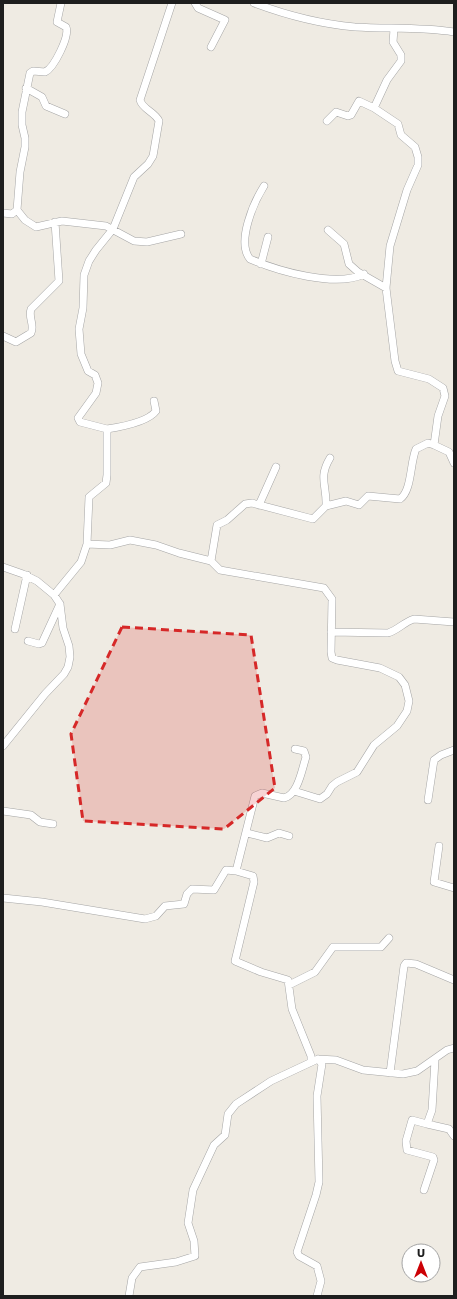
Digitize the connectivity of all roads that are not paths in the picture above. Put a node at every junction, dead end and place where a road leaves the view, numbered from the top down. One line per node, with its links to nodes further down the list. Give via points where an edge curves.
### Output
1 (61, 3): 8 (street, via 57,22 66,27 67,33 60,52 47,72 31,72)
2 (172, 3): 16 (street, via 140,100 159,121 153,156 134,177)
3 (195, 3): 7 (street, via 198,8 224,20)
4 (254, 3): 5 (street, via 289,15 334,24)
5 (394, 29): 6 (street, via 425,28); 9 (street, via 393,42 401,55 401,61 387,80)
6 (454, 32)
7 (211, 47)
8 (26, 88): 10 (street, via 42,97 46,106); 13 (street, via 22,124 25,147)
9 (374, 108): 11 (street, via 359,101 351,116 336,112); 22 (street, via 398,124 401,134 415,147 418,157 418,164 391,241)
10 (65, 114)
11 (327, 121)
12 (264, 186): 20 (street, via 258,195 245,232 247,256)
13 (17, 210): 14 (street, via 12,214); 15 (street, via 25,220 36,227)
14 (3, 213)
15 (55, 222): 16 (street); 23 (street, via 60,281 31,309 31,333 16,342)
16 (113, 229): 18 (street, via 134,241 147,242); 25 (street, via 89,261 84,275 83,308 79,329 83,363 98,384 96,393 83,409 79,420 88,425)
17 (328, 230): 21 (street, via 347,248 349,264)
18 (181, 234)
19 (268, 237): 20 (street)
20 (261, 264): 21 (street, via 316,278 344,280 355,279)
21 (364, 274): 22 (street)
22 (386, 288): 26 (street, via 396,368 440,384 445,391)
23 (3, 336)
24 (154, 401): 25 (street, via 154,414 124,427)
25 (107, 429): 32 (street, via 108,475 106,483 90,497)
26 (434, 445): 28 (street, via 449,452); 31 (street, via 428,443 416,449 407,490 400,499 368,496 359,505 346,501)
27 (330, 458): 31 (street, via 323,473)
28 (454, 463)
29 (276, 467): 30 (street)
30 (259, 505): 31 (street, via 313,519); 33 (street, via 245,504 217,525)
31 (326, 506)
32 (87, 544): 33 (street, via 110,545 130,540); 36 (street, via 79,565)
33 (211, 561): 40 (street, via 218,569 226,572 324,588 332,599)
34 (3, 567): 35 (street)
35 (27, 576): 36 (street); 39 (street)
36 (54, 595): 37 (street)
37 (60, 604): 41 (street, via 42,643); 42 (street, via 69,646 68,667)
38 (454, 622): 40 (street, via 414,619 388,633)
39 (15, 629)
40 (331, 632): 45 (street, via 332,658 380,668 399,677 405,686 409,701 408,711 397,726 374,745 357,772 332,786 323,797 316,798)
41 (28, 641)
42 (3, 746)
43 (296, 749): 45 (street, via 304,751 306,757)
44 (454, 750): 46 (street, via 434,760)
45 (294, 791): 49 (street, via 288,798 262,792 257,794)
46 (428, 800)
47 (3, 811): 48 (street, via 31,815 40,822)
48 (53, 824)
49 (247, 833): 50 (street, via 267,838 279,833); 52 (street)
50 (290, 836)
51 (439, 846): 53 (street, via 434,882)
52 (236, 871): 54 (street, via 225,871 214,890 192,889 184,904 165,906 151,918); 57 (street, via 253,876 254,879 235,961 261,972 286,978)
53 (454, 888)
54 (3, 898)
55 (389, 938): 57 (street, via 381,947 333,947 315,972)
56 (454, 980): 61 (street, via 416,964 406,963)
57 (289, 985): 59 (street, via 292,1009 311,1056)
58 (454, 1048): 60 (street)
59 (315, 1060): 61 (street, via 336,1060 363,1070); 65 (street, via 271,1081 231,1109 225,1135 214,1145 192,1190 188,1223 194,1241 194,1256 140,1267 132,1278); 66 (street, via 322,1064 317,1096 319,1182 298,1252 299,1256 317,1266 320,1281)
60 (435, 1060): 61 (street, via 409,1073); 62 (street, via 432,1110)
61 (390, 1073)
62 (427, 1124): 63 (street, via 448,1129); 64 (street, via 412,1120 406,1141 407,1150 433,1157)
63 (454, 1136)
64 (424, 1190)
65 (129, 1296)
66 (317, 1296)

